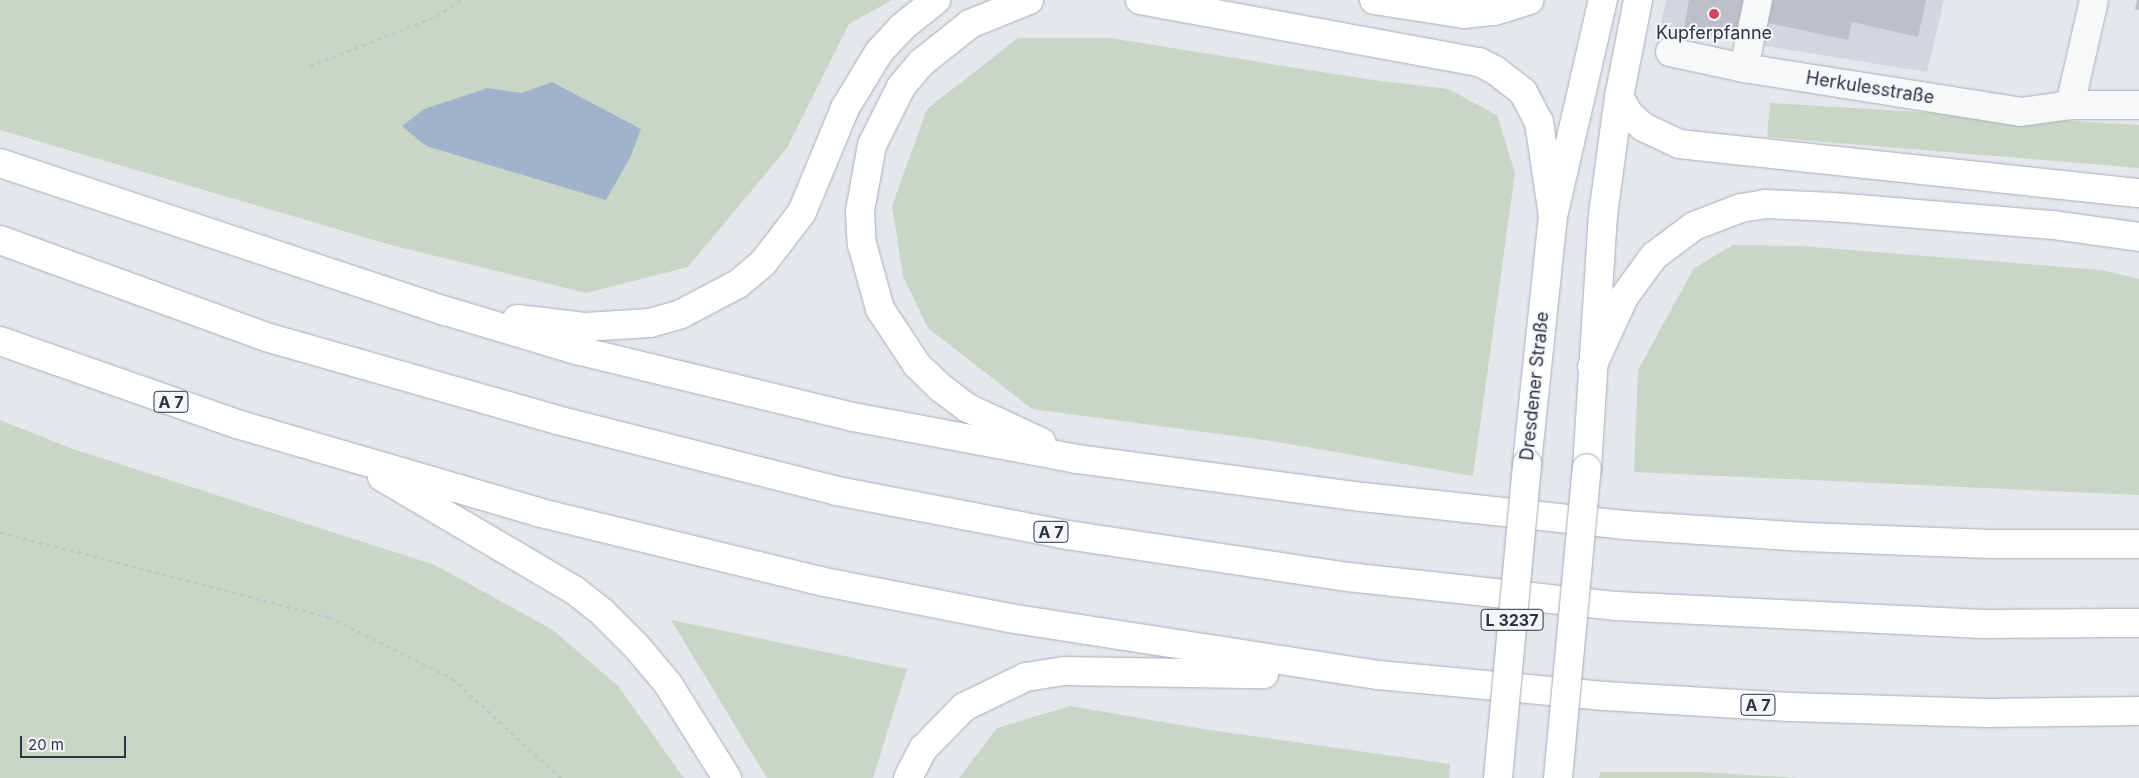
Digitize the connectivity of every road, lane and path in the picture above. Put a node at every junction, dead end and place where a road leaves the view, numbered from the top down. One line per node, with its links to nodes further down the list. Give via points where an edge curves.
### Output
1 (460, 0): 12 (path, via 437,16)
2 (936, 0): 22 (main road, via 879,52 845,108 802,212 763,263 732,288 682,314 618,327 586,327)
3 (1029, 0): 26 (main road, via 970,24 921,63 901,87 882,122 866,169 860,211 862,244 880,309 917,365 968,408)
4 (1140, 0): 19 (main road, via 1478,62 1495,70 1523,92 1539,122)
5 (1374, 0): 6 (main road, via 1464,14 1494,11)
6 (1529, 0)
7 (1604, 0): 19 (main road, Dresdener Straße / L 3237)
8 (1638, 0): 14 (main road)
9 (1758, 0): 13 (street)
10 (2094, 0): 16 (street)
11 (1670, 52): 13 (street, Herkulesstraße)
12 (310, 66)
13 (1744, 68): 16 (street, Herkulesstraße, via 2021,112)
14 (1619, 97): 18 (main road, via 1629,114 1643,127 1679,144); 24 (main road, via 1603,215)
15 (2139, 105): 16 (street, Herkulesstraße)
16 (2070, 106)
17 (0, 163): 22 (main road)
18 (2139, 194)
19 (1553, 216): 37 (main road, Dresdener Straße / L 3237, bridge)
20 (2139, 237): 24 (main road, via 2053,225 1833,207 1764,204 1741,208 1694,226 1654,256 1624,297)
21 (0, 240): 31 (main road, A 7, via 266,337 556,420 837,491 1068,536 1348,577 1616,606 1983,624)
22 (446, 311): 26 (main road, via 576,350 714,386 852,417)
23 (0, 341): 25 (main road, A 7, via 236,424)
24 (1592, 367): 38 (main road, bridge, via 1587,468)
25 (344, 455): 32 (main road, A 7, via 537,512 824,582 1019,620); 35 (main road, via 574,590 603,612 668,684)
26 (1077, 459): 29 (main road, via 1363,497 1624,525 1806,537)
27 (0, 532): 34 (path, via 329,617 452,678)
28 (2139, 532): 29 (main road)
29 (2097, 544): 30 (main road)
30 (2139, 544)
31 (2139, 623)
32 (1378, 675): 33 (main road, A 7, via 1604,696 1789,707 1988,713); 36 (main road, via 1063,671 1026,677 990,693 957,714 923,749)
33 (2139, 711)
34 (561, 778)
35 (728, 778)
36 (908, 778)
37 (1498, 778)
38 (1558, 778)

